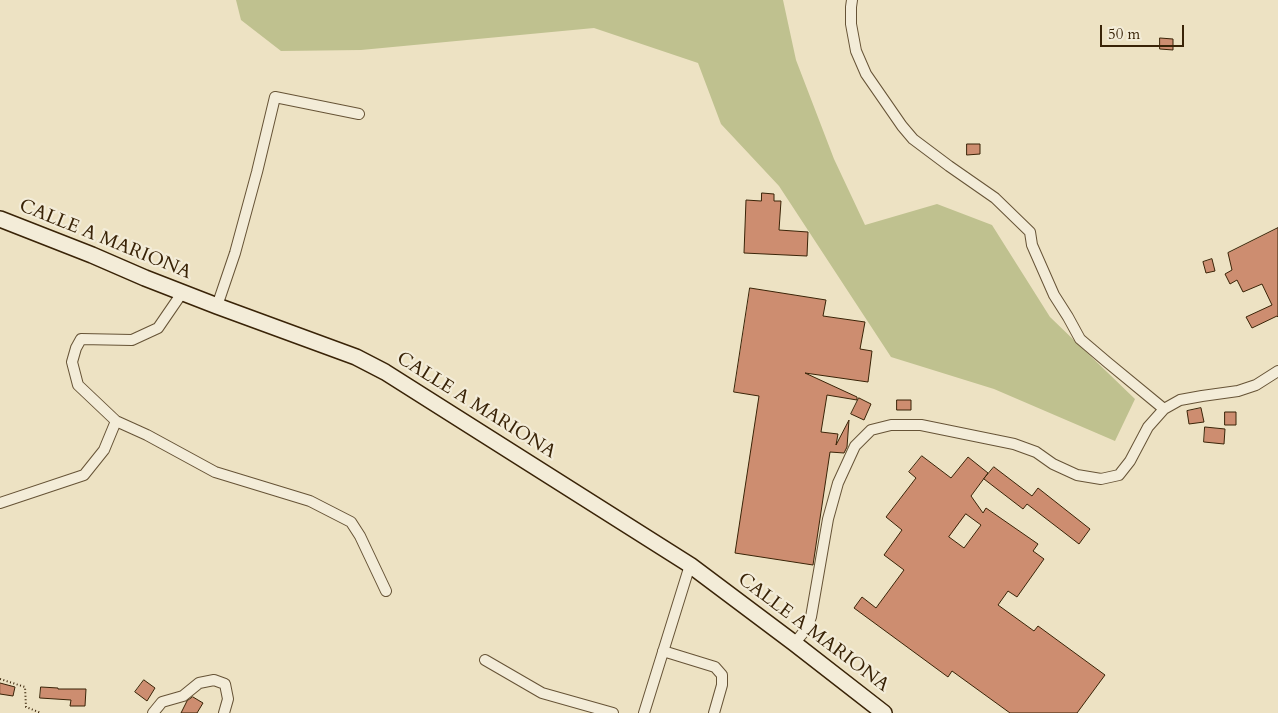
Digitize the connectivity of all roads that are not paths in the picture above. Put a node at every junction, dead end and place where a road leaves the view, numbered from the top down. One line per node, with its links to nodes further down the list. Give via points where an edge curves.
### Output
1 (852, 0): 7 (street, via 851,24 856,51 866,74 902,126 949,166 995,198 1030,232 1032,245 1054,295 1080,339)
2 (359, 114): 5 (street, via 275,97 235,253)
3 (0, 219): 4 (main road, CALLE A MARIONA)
4 (182, 293): 5 (main road, CALLE A MARIONA); 8 (street, via 158,328 132,340 81,339 76,348 72,362 78,385)
5 (217, 306): 10 (main road, CALLE A MARIONA, via 356,357 384,372)
6 (1278, 371): 7 (street, via 1256,385 1238,391 1180,400)
7 (1164, 409): 12 (street, via 1148,427 1119,475 1101,479 1078,475 1014,444 921,425 891,425 870,430 854,446 838,483 828,519 809,626)
8 (116, 421): 9 (street, via 104,450 84,475); 11 (street, via 215,472 310,501 351,522)
9 (0, 502)
10 (690, 564): 12 (main road, CALLE A MARIONA); 13 (street)
11 (386, 591)
12 (794, 643): 15 (main road, CALLE A MARIONA)
13 (663, 651): 19 (street); 20 (street, via 715,668 722,675)
14 (485, 660): 18 (street, via 542,692)
15 (868, 707): 21 (main road, CALLE A MARIONA)
16 (153, 713): 17 (street, via 162,702 183,696 199,682 214,680 226,684 228,699)
17 (224, 713)
18 (613, 713)
19 (644, 713)
20 (714, 713)
21 (884, 713)

